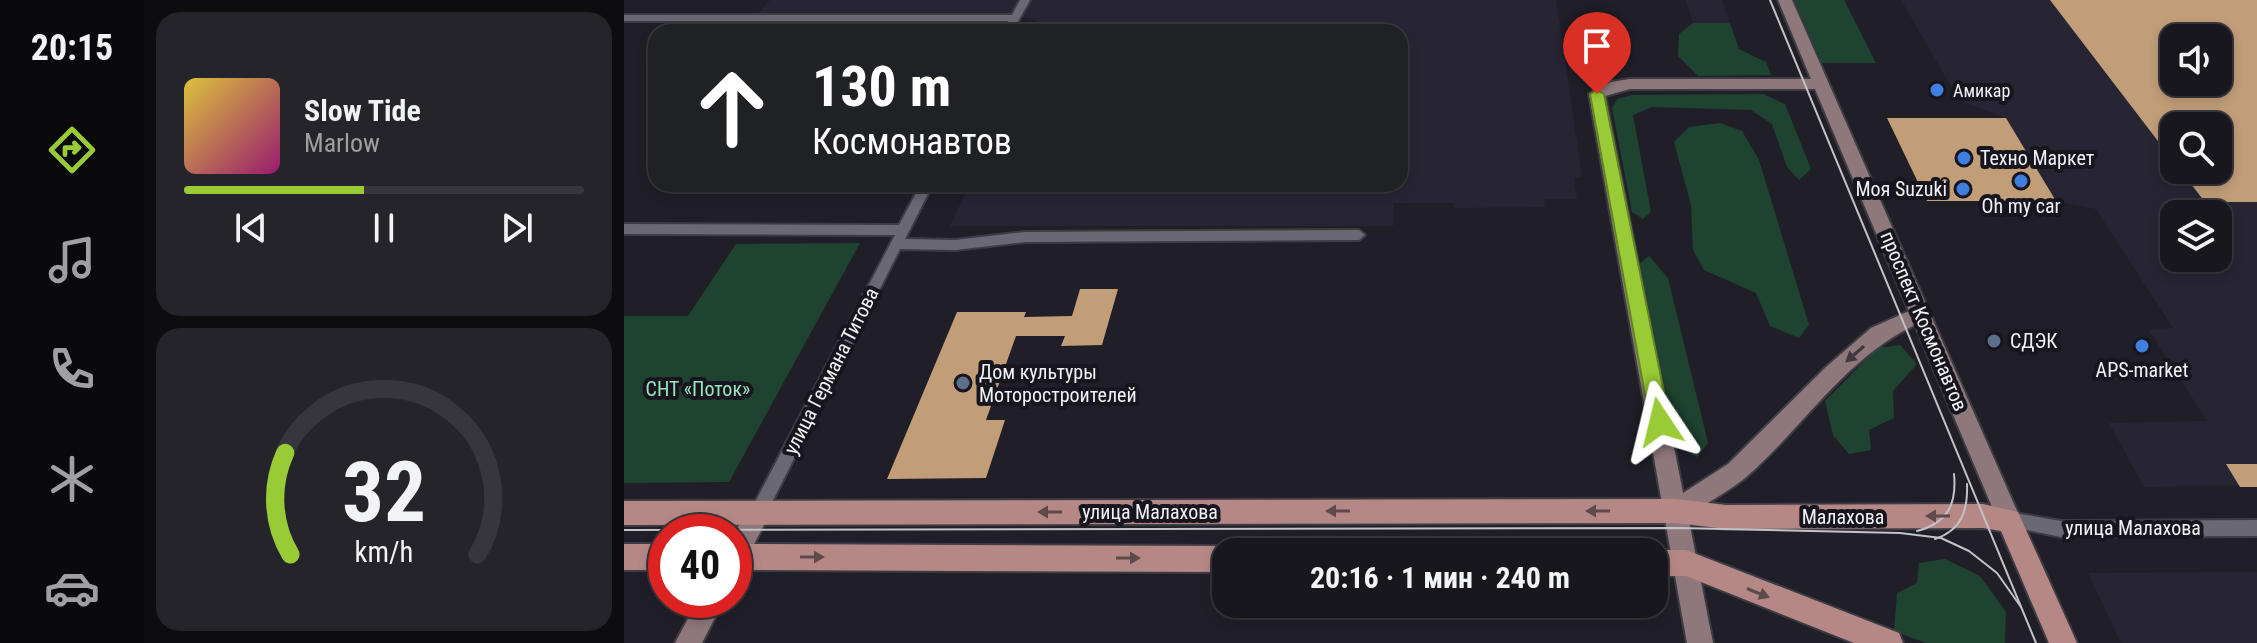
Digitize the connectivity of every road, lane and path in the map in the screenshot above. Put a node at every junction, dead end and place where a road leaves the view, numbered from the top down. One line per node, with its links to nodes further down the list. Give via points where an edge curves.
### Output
1 (1025, 0): 4 (street)
2 (1785, 0): 6 (main road, проспект Космонавтов)
3 (624, 18): 4 (street)
4 (1014, 18): 5 (street)
5 (1011, 24)
6 (1822, 84): 11 (main road, проспект Космонавтов); 12 (main road, via 1630,84 1597,94)
7 (923, 192): 10 (street, улица Германа Титова)
8 (624, 229): 10 (street)
9 (1359, 235): 10 (street, via 1025,237 955,245)
10 (900, 237): 14 (street, улица Германа Титова)
11 (1921, 314): 12 (main road, one-way to 12, via 1878,334 1736,471); 15 (main road, проспект Космонавтов)
12 (1676, 511): 14 (main road, улица Малахова, one-way to 14); 15 (main road, Малахова, one-way to 12, via 1726,517); 23 (main road)
13 (624, 513): 14 (main road, улица Малахова)
14 (758, 513): 16 (main road, улица Германа Титова)
15 (2009, 520): 17 (street, улица Малахова, via 2061,529); 28 (main road, проспект Космонавтов)
16 (752, 524)
17 (2257, 528)
18 (624, 557): 19 (main road)
19 (648, 557)
20 (752, 557): 21 (main road, one-way to 21)
21 (1212, 559)
22 (1668, 563): 23 (main road)
23 (1686, 563): 26 (main road); 27 (main road, one-way to 27)
24 (702, 618): 25 (main road)
25 (688, 643)
26 (1700, 643)
27 (1889, 643)
28 (2063, 643)

